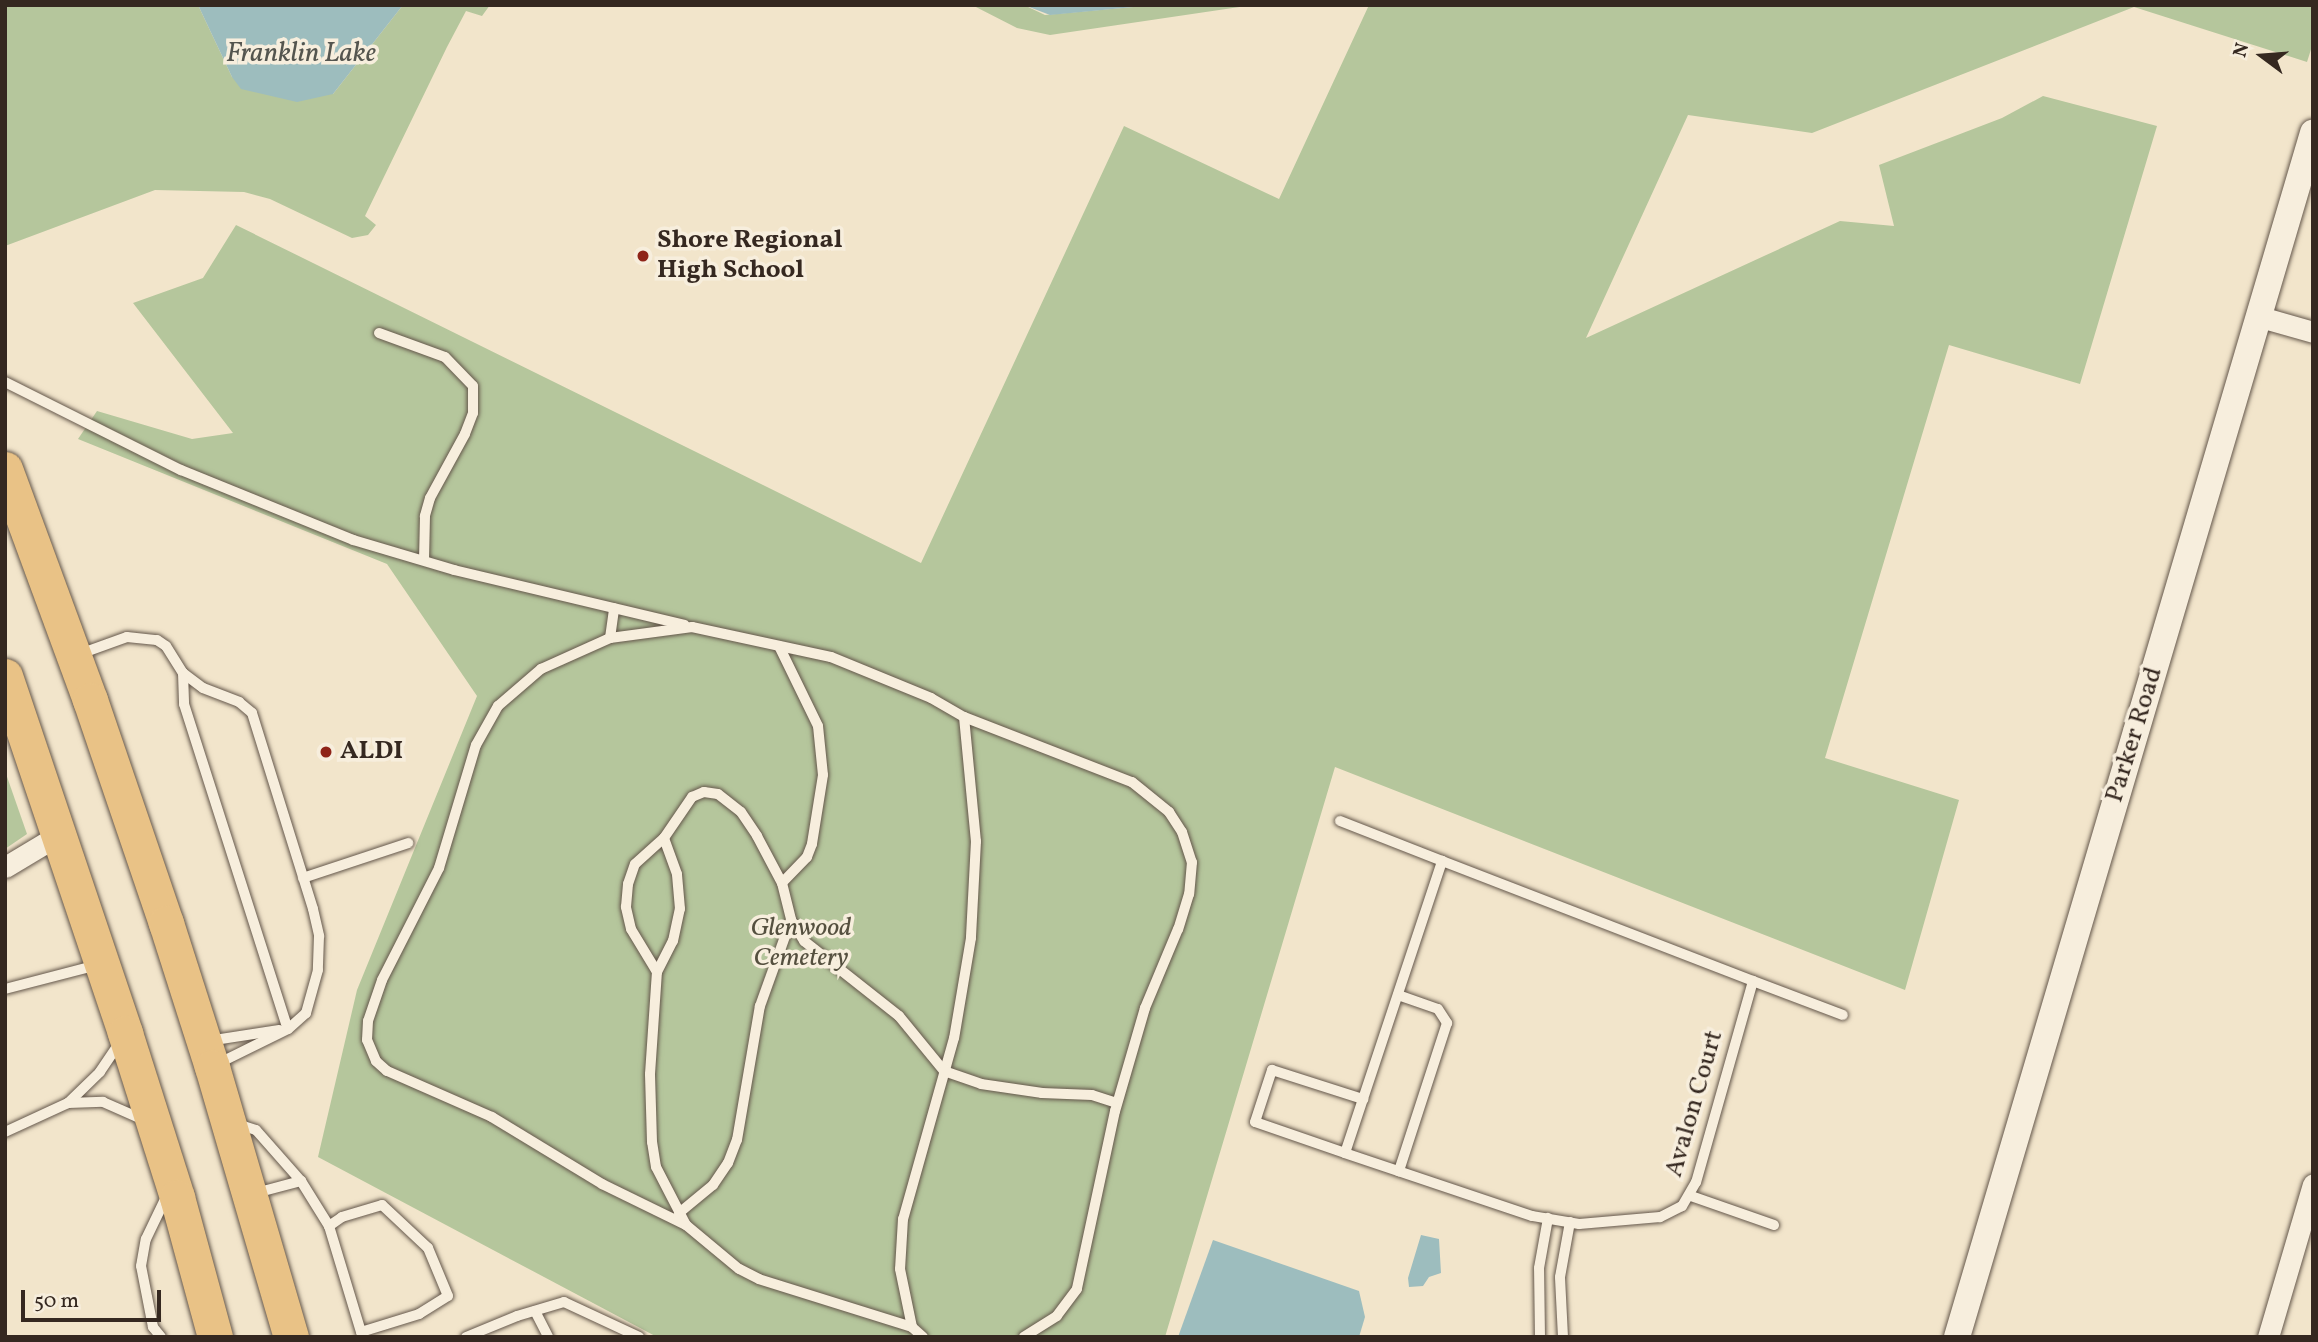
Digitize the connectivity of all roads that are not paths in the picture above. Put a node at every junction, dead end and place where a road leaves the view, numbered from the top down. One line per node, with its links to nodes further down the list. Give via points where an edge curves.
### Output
1 (2313, 133): 2 (street, Parker Road)
2 (2256, 316): 4 (street); 66 (street, Parker Road)
3 (379, 332): 7 (lane, via 445,357 473,386 465,434 425,516)
4 (2313, 332)
5 (5, 382): 7 (lane, via 181,470 353,540)
6 (5, 469): 12 (highway)
7 (424, 561): 8 (lane)
8 (614, 608): 9 (lane); 10 (lane)
9 (692, 627): 10 (lane); 11 (lane)
10 (610, 638): 51 (lane, via 541,669 511,691 491,716 477,746 439,868 373,1004 367,1040 376,1061 387,1071 492,1117 602,1184)
11 (779, 646): 15 (lane, via 831,657 877,674); 23 (lane, via 818,726 823,775 819,816 807,858)
12 (74, 656): 13 (lane, via 140,636 166,646); 33 (highway)
13 (183, 673): 22 (lane, via 252,713); 31 (lane, via 184,704)
14 (5, 677): 17 (highway)
15 (964, 717): 34 (lane, via 974,815 975,886 962,998); 37 (lane, via 1132,782 1169,812 1189,848 1189,894 1145,1008)
16 (1340, 821): 20 (lane)
17 (60, 834): 21 (street); 25 (highway)
18 (664, 838): 23 (lane, via 692,797 704,792 718,794 741,812); 26 (lane, via 677,874 680,909 673,941); 26 (lane, via 635,864 626,907 631,929)
19 (408, 843): 22 (lane)
20 (1442, 861): 27 (lane); 29 (lane)
21 (5, 867)
22 (303, 878): 31 (lane, via 319,936 318,971 306,1013)
23 (782, 883): 24 (lane)
24 (791, 920): 34 (lane, via 815,952 899,1016); 48 (lane, via 760,1006 737,1140 713,1185)
25 (103, 963): 28 (lane); 32 (highway)
26 (657, 972): 48 (lane, via 650,1074 652,1142 656,1167)
27 (1753, 981): 30 (lane); 47 (lane, Avalon Court)
28 (5, 989)
29 (1398, 995): 35 (lane); 42 (lane, via 1438,1009 1447,1023)
30 (1843, 1015)
31 (288, 1029): 33 (lane); 33 (lane)
32 (125, 1033): 36 (lane, via 112,1058); 39 (highway)
33 (208, 1054): 38 (highway)
34 (944, 1071): 37 (lane, via 981,1084 1092,1095); 55 (lane, via 903,1219 900,1269)
35 (1363, 1100): 41 (lane); 41 (lane, Avalon Court, via 1272,1070 1255,1122)
36 (68, 1103): 39 (lane, via 103,1102); 40 (lane)
37 (1117, 1103): 63 (lane, via 1077,1289 1057,1316)
38 (228, 1121): 43 (lane, via 256,1130); 46 (highway)
39 (154, 1126): 45 (highway)
40 (5, 1132)
41 (1345, 1153): 42 (lane, Avalon Court)
42 (1399, 1171): 49 (lane, Avalon Court)
43 (301, 1181): 46 (lane); 53 (lane)
44 (2313, 1184): 67 (street)
45 (173, 1185): 56 (highway); 57 (lane, via 151,1225 142,1254 153,1327)
46 (249, 1195): 58 (highway)
47 (1691, 1196): 50 (lane, Avalon Court, via 1660,1217); 52 (lane)
48 (680, 1213): 51 (lane)
49 (1548, 1219): 50 (lane, Avalon Court); 64 (lane, via 1539,1268)
50 (1570, 1222): 65 (lane, via 1560,1277)
51 (686, 1225): 55 (lane, via 739,1269 759,1279)
52 (1773, 1225)
53 (329, 1226): 53 (lane, via 361,1332 419,1314 448,1296 428,1248 382,1205 342,1217)
54 (536, 1311): 59 (lane); 60 (lane); 61 (lane, via 564,1303)
55 (912, 1327): 62 (lane)
56 (210, 1328)
57 (161, 1337)
58 (291, 1337)
59 (466, 1337)
60 (548, 1337)
61 (639, 1337)
62 (923, 1337)
63 (1024, 1337)
64 (1541, 1337)
65 (1563, 1337)
66 (1957, 1337)
67 (2268, 1337)

